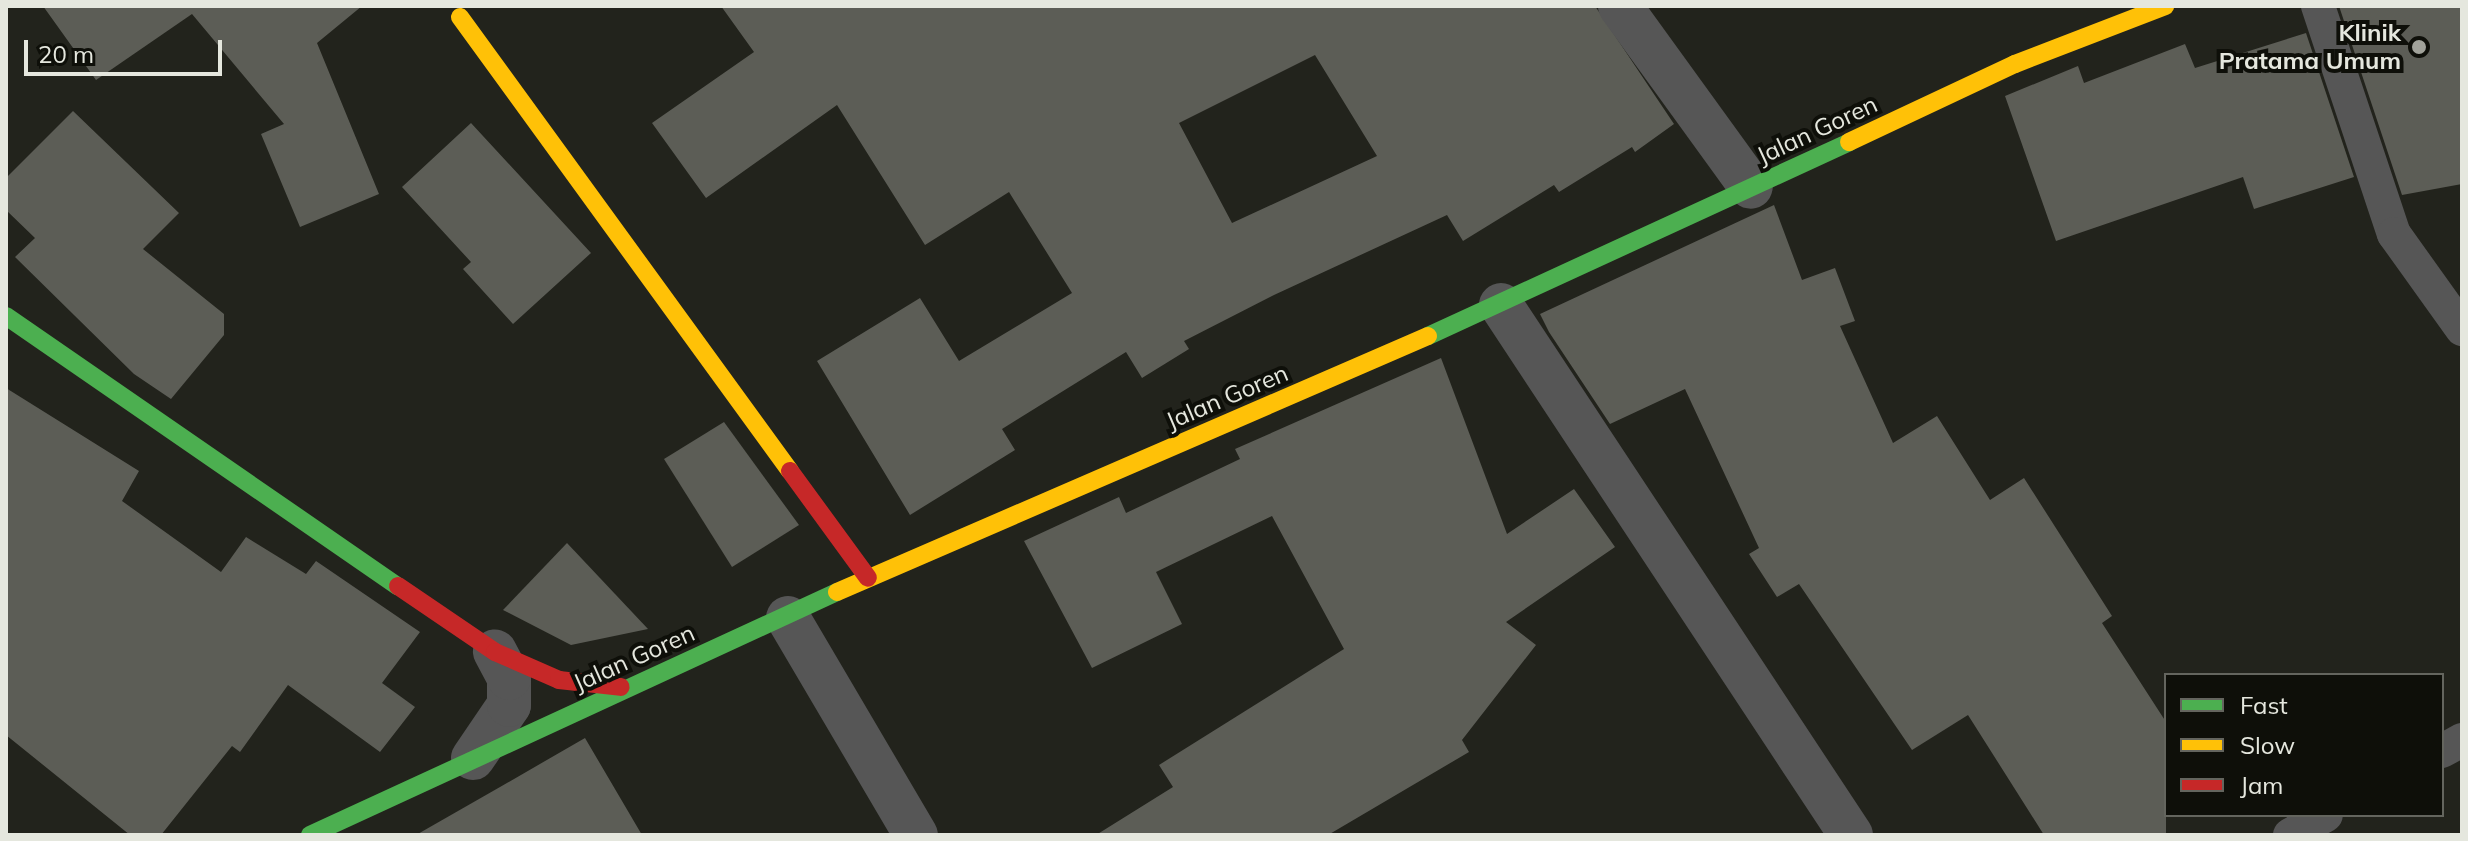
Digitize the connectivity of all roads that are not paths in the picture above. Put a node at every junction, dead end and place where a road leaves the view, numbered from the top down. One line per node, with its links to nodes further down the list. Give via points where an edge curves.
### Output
1 (1620, 6): 5 (street)
2 (2165, 6): 5 (street, Jalan Goren, via 2089,31)
3 (2318, 6): 8 (lane, via 2394,234)
4 (460, 17): 9 (street)
5 (1751, 187): 6 (street, Jalan Goren)
6 (1501, 305): 9 (street, Jalan Goren); 19 (street)
7 (6, 316): 11 (street)
8 (2462, 329)
9 (868, 578): 10 (street, Jalan Goren)
10 (788, 618): 12 (street, Jalan Goren); 18 (street)
11 (495, 652): 12 (street, via 559,680); 15 (street, via 509,678 509,705)
12 (623, 687): 15 (street, Jalan Goren)
13 (2462, 740): 14 (lane)
14 (2444, 750)
15 (473, 758): 17 (street, Jalan Goren)
16 (2322, 817): 20 (lane)
17 (310, 835)
18 (916, 835)
19 (1851, 835)
20 (2290, 835)

